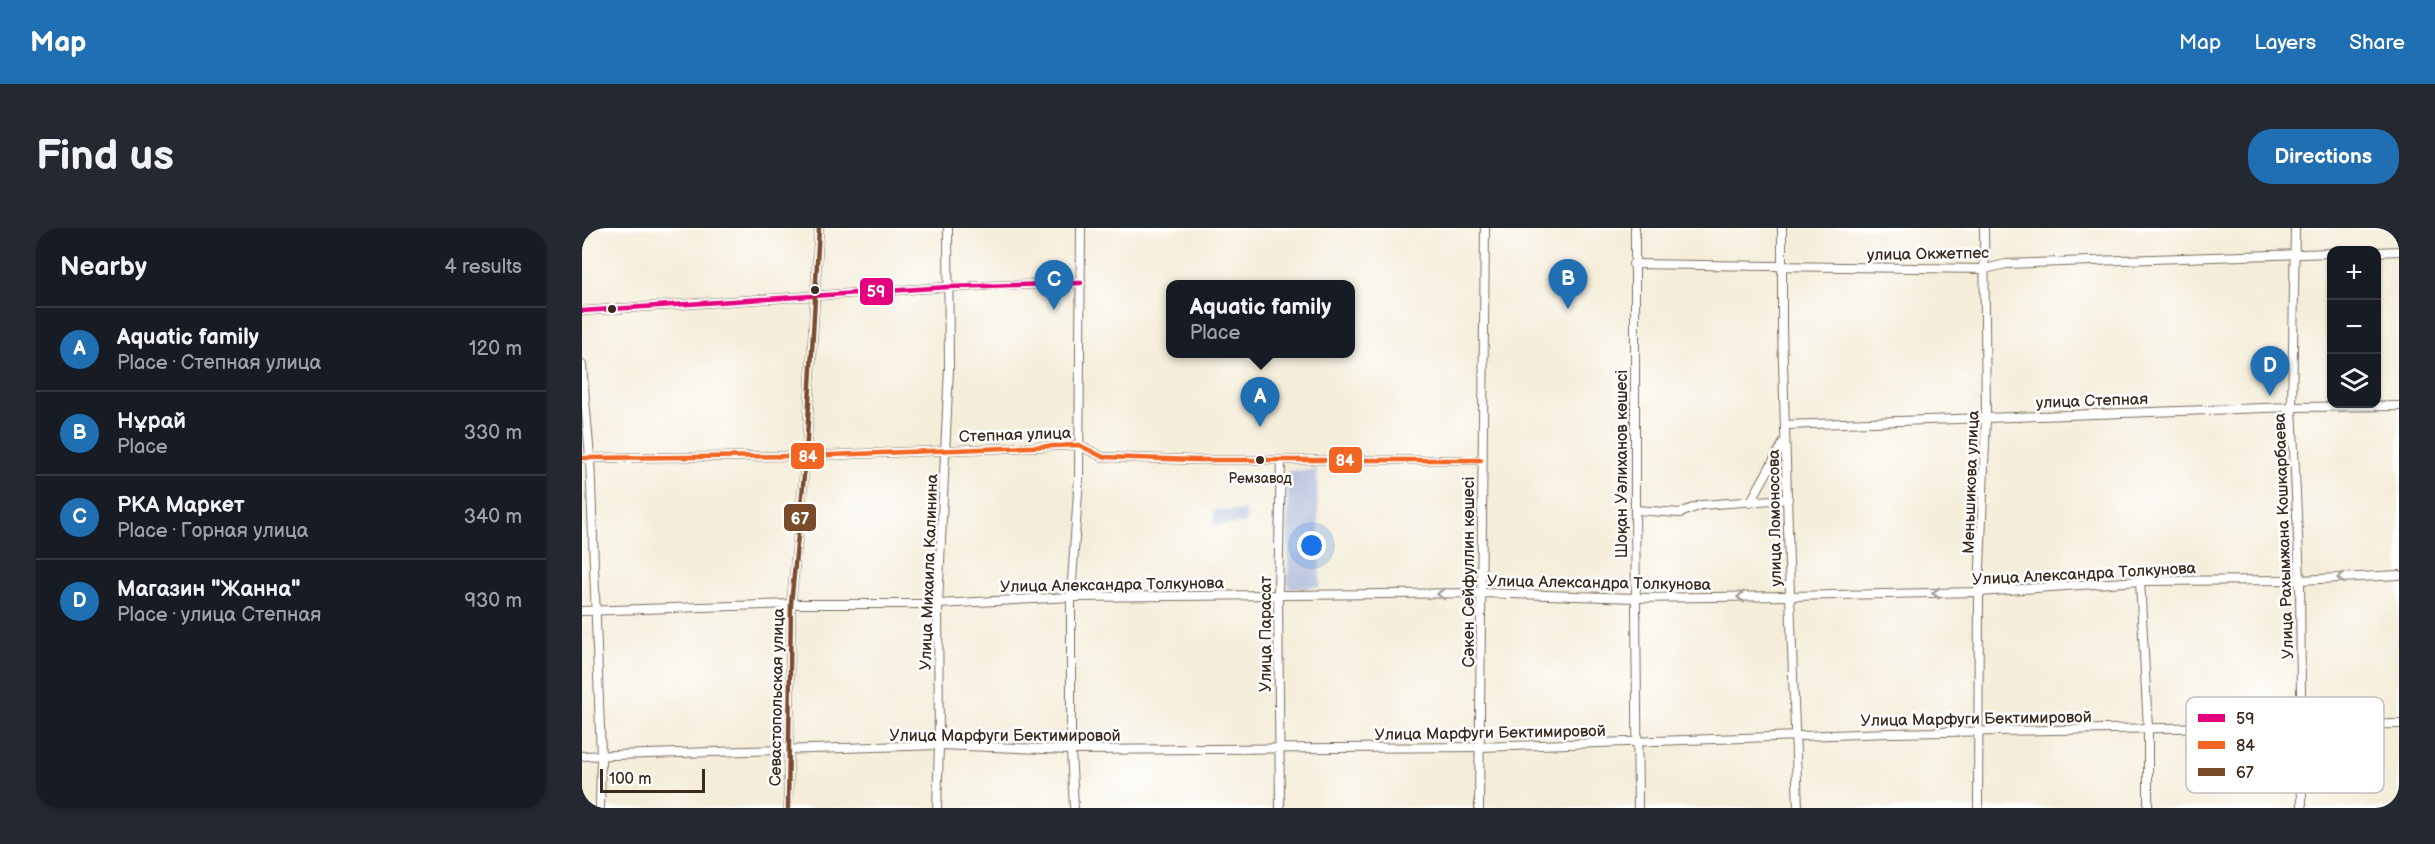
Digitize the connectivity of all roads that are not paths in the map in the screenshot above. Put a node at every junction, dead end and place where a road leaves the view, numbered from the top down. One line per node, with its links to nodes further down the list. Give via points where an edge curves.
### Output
1 (819, 228): 18 (street, Севастопольская улица)
2 (948, 228): 17 (street, Улица Михаила Калинина)
3 (1081, 228): 16 (street)
4 (1485, 228): 31 (street, Сәкен Сейфуллин көшесі)
5 (1635, 228): 13 (street, Шоқан Уәлиханов көшесі)
6 (1782, 228): 14 (street, улица Ломоносова)
7 (1984, 228): 15 (street, Меньшикова улица)
8 (2295, 228): 12 (street, Улица Рахымжана Кошкарбаева)
9 (2399, 251): 10 (street)
10 (2381, 252)
11 (2327, 253): 12 (street, улица Окжетпес)
12 (2295, 254): 15 (street, улица Окжетпес, via 2006,264); 22 (street, Улица Рахымжана Кошкарбаева)
13 (1633, 264): 14 (street, улица Окжетпес); 34 (street, Шоқан Уәлиханов көшесі)
14 (1783, 266): 15 (street, улица Окжетпес); 24 (street, улица Ломоносова)
15 (1984, 269): 23 (street, Меньшикова улица)
16 (1082, 283): 17 (street); 26 (street)
17 (948, 287): 18 (street); 27 (street, Улица Михаила Калинина)
18 (817, 296): 19 (street); 28 (street, Севастопольская улица)
19 (582, 311)
20 (582, 364): 29 (street)
21 (2399, 406): 22 (street, улица Степная)
22 (2292, 407): 23 (street, улица Степная); 36 (street, Улица Рахымжана Кошкарбаева)
23 (1986, 417): 24 (street, улица Степная); 38 (street, Меньшикова улица)
24 (1786, 425): 25 (street, улица Ломоносова)
25 (1786, 438): 32 (street, улица Ломоносова); 33 (street)
26 (1079, 445): 27 (street, Степная улица); 30 (street, Степная улица, via 1103,457); 42 (street)
27 (945, 450): 28 (street, Степная улица); 45 (street, Улица Михаила Калинина)
28 (806, 456): 29 (street, Степная улица); 44 (street, Севастопольская улица)
29 (586, 457): 46 (street)
30 (1281, 460): 31 (street, Степная улица); 40 (street, Улица Парасат)
31 (1481, 460): 39 (street, Сәкен Сейфуллин көшесі)
32 (1788, 499): 33 (street); 41 (street, улица Ломоносова)
33 (1750, 503): 34 (street, via 1701,505 1680,513)
34 (1635, 510): 43 (street, Шоқан Уәлиханов көшесі)
35 (2399, 575): 36 (street, Улица Александра Толкунова, one-way to 36)
36 (2300, 579): 37 (street, Улица Александра Толкунова); 48 (street, Улица Рахымжана Кошкарбаева)
37 (2140, 581): 38 (street, Улица Александра Толкунова); 51 (street)
38 (1979, 592): 41 (street, Улица Александра Толкунова, one-way to 41); 53 (street, Меньшикова улица)
39 (1483, 593): 40 (street, Улица Александра Толкунова, one-way to 40); 43 (street, Улица Александра Толкунова); 57 (street, Сәкен Сейфуллин көшесі)
40 (1278, 595): 42 (street, Улица Александра Толкунова); 58 (street, Улица Парасат)
41 (1790, 596): 43 (street, Улица Александра Толкунова, one-way to 43); 54 (street, улица Ломоносова)
42 (1071, 597): 45 (street, Улица Александра Толкунова); 59 (street)
43 (1635, 598): 55 (street, Шоқан Уәлиханов көшесі)
44 (791, 604): 45 (street, Улица Александра Толкунова); 46 (street, Улица Александра Толкунова); 60 (street, Севастопольская улица)
45 (938, 604): 56 (street, Улица Михаила Калинина)
46 (597, 611): 47 (street, Улица Александра Толкунова); 62 (street)
47 (582, 612)
48 (2301, 697)
49 (2384, 724): 50 (street, Улица Марфуги Бектимировой)
50 (2399, 724)
51 (2148, 728): 52 (street, Улица Марфуги Бектимировой); 53 (street, Улица Марфуги Бектимировой); 73 (street)
52 (2186, 728)
53 (1980, 732): 54 (street, Улица Марфуги Бектимировой); 72 (street, Меньшикова улица)
54 (1796, 736): 55 (street, Улица Марфуги Бектимировой); 71 (street, улица Ломоносова)
55 (1637, 742): 57 (street, Улица Марфуги Бектимировой); 70 (street, Шоқан Уәлиханов көшесі)
56 (939, 745): 59 (street, Улица Марфуги Бектимировой); 60 (street, Улица Марфуги Бектимировой); 66 (street, Улица Михаила Калинина)
57 (1480, 747): 58 (street, Улица Марфуги Бектимировой); 69 (street, Сәкен Сейфуллин көшесі)
58 (1278, 749): 59 (street, Улица Марфуги Бектимировой); 68 (street, Улица Парасат)
59 (1071, 750): 67 (street)
60 (789, 751): 62 (street, Улица Марфуги Бектимировой); 65 (street, Севастопольская улица)
61 (582, 756): 62 (street, Улица Марфуги Бектимировой)
62 (601, 756): 64 (street)
63 (2302, 793): 74 (street, Улица Рахымжана Кошкарбаева)
64 (600, 808)
65 (788, 808)
66 (937, 808)
67 (1074, 808)
68 (1280, 808)
69 (1479, 808)
70 (1638, 808)
71 (1798, 808)
72 (1978, 808)
73 (2148, 808)
74 (2302, 808)

